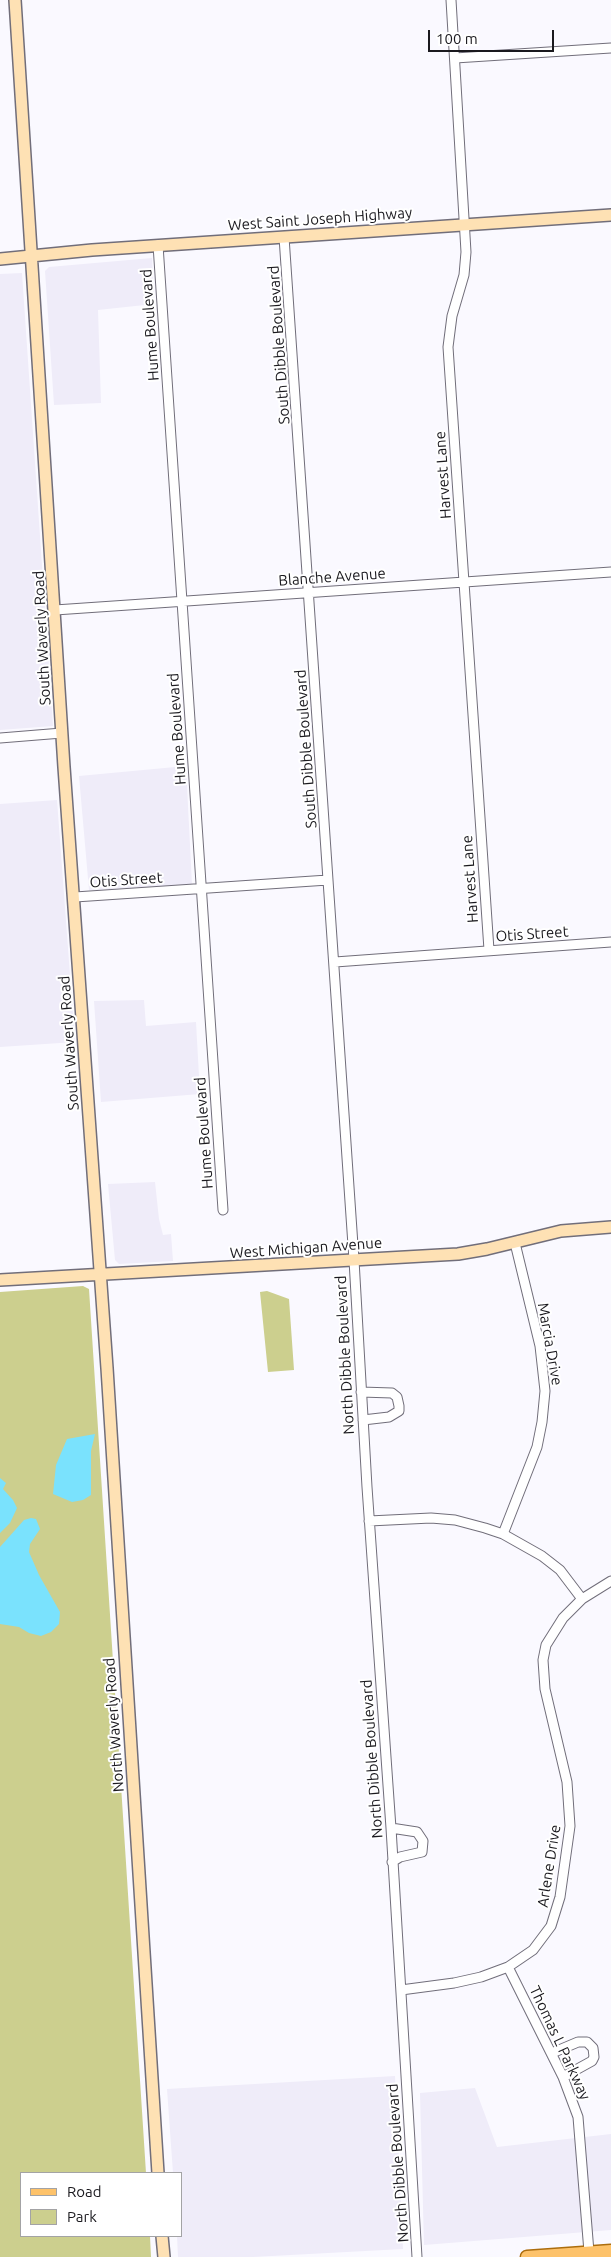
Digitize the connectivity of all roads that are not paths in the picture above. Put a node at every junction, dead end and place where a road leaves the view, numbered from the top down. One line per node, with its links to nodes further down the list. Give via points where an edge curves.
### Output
1 (15, 0): 9 (main road, South Waverly Road)
2 (451, 0): 4 (street, Harvest Lane)
3 (611, 48): 4 (street)
4 (455, 58): 6 (street, Harvest Lane)
5 (611, 215): 6 (main road, West Saint Joseph Highway)
6 (466, 224): 7 (main road, West Saint Joseph Highway); 12 (street, Harvest Lane, via 464,275 452,316 448,347)
7 (284, 236): 8 (main road, West Saint Joseph Highway); 13 (street, South Dibble Boulevard)
8 (158, 245): 9 (main road, West Saint Joseph Highway); 14 (street, Hume Boulevard)
9 (31, 256): 10 (main road, West Saint Joseph Highway); 15 (main road, South Waverly Road)
10 (0, 259)
11 (611, 572): 12 (street, Blanche Avenue)
12 (464, 582): 13 (street, Blanche Avenue); 22 (street, Harvest Lane)
13 (310, 593): 14 (street, Blanche Avenue); 18 (street, South Dibble Boulevard)
14 (182, 601): 15 (street, Blanche Avenue); 19 (street, Hume Boulevard)
15 (55, 610): 16 (main road, South Waverly Road)
16 (62, 733): 17 (street); 20 (main road, South Waverly Road)
17 (0, 738)
18 (328, 880): 19 (street, Otis Street); 23 (street, South Dibble Boulevard)
19 (201, 889): 20 (street, Otis Street); 24 (street, Hume Boulevard)
20 (75, 897): 28 (main road, South Waverly Road)
21 (611, 942): 22 (street, Otis Street)
22 (489, 950): 23 (street, Otis Street)
23 (334, 962): 27 (street, South Dibble Boulevard)
24 (222, 1210)
25 (611, 1227): 26 (main road, West Michigan Avenue, via 561,1232)
26 (515, 1243): 27 (main road, West Michigan Avenue, via 458,1254); 33 (street, Marcia Drive, via 540,1346 545,1391 537,1446)
27 (354, 1260): 28 (main road, West Michigan Avenue); 30 (street, North Dibble Boulevard)
28 (100, 1275): 29 (main road, West Michigan Avenue); 42 (main road, North Waverly Road)
29 (0, 1280)
30 (361, 1392): 31 (street, North Dibble Boulevard); 31 (street, via 392,1394 400,1406 389,1416)
31 (363, 1420): 32 (street, North Dibble Boulevard)
32 (369, 1521): 33 (street, via 455,1520); 36 (street, North Dibble Boulevard)
33 (503, 1534): 35 (street, via 560,1570)
34 (611, 1581): 35 (street, Arlene Drive)
35 (582, 1599): 38 (street, Arlene Drive, via 552,1633 543,1660 545,1689 561,1752 569,1802 570,1826 560,1897 551,1926 543,1938 533,1950)
36 (391, 1828): 37 (street, North Dibble Boulevard); 37 (street, via 417,1832 423,1841 422,1852)
37 (392, 1862): 39 (street, North Dibble Boulevard)
38 (508, 1967): 39 (street, Arlene Drive, via 454,1983); 40 (street, Thomas L Parkway)
39 (401, 1990): 48 (street, North Dibble Boulevard)
40 (552, 2053): 41 (street, Thomas L Parkway); 41 (street, via 578,2042 587,2042 593,2048 592,2062)
41 (563, 2077): 45 (street, Thomas L Parkway, via 578,2116)
42 (158, 2172)
43 (162, 2237): 47 (main road)
44 (611, 2251): 45 (main road)
45 (589, 2252): 46 (main road)
46 (555, 2256): 49 (main road)
47 (164, 2257)
48 (418, 2257)
49 (527, 2257)

